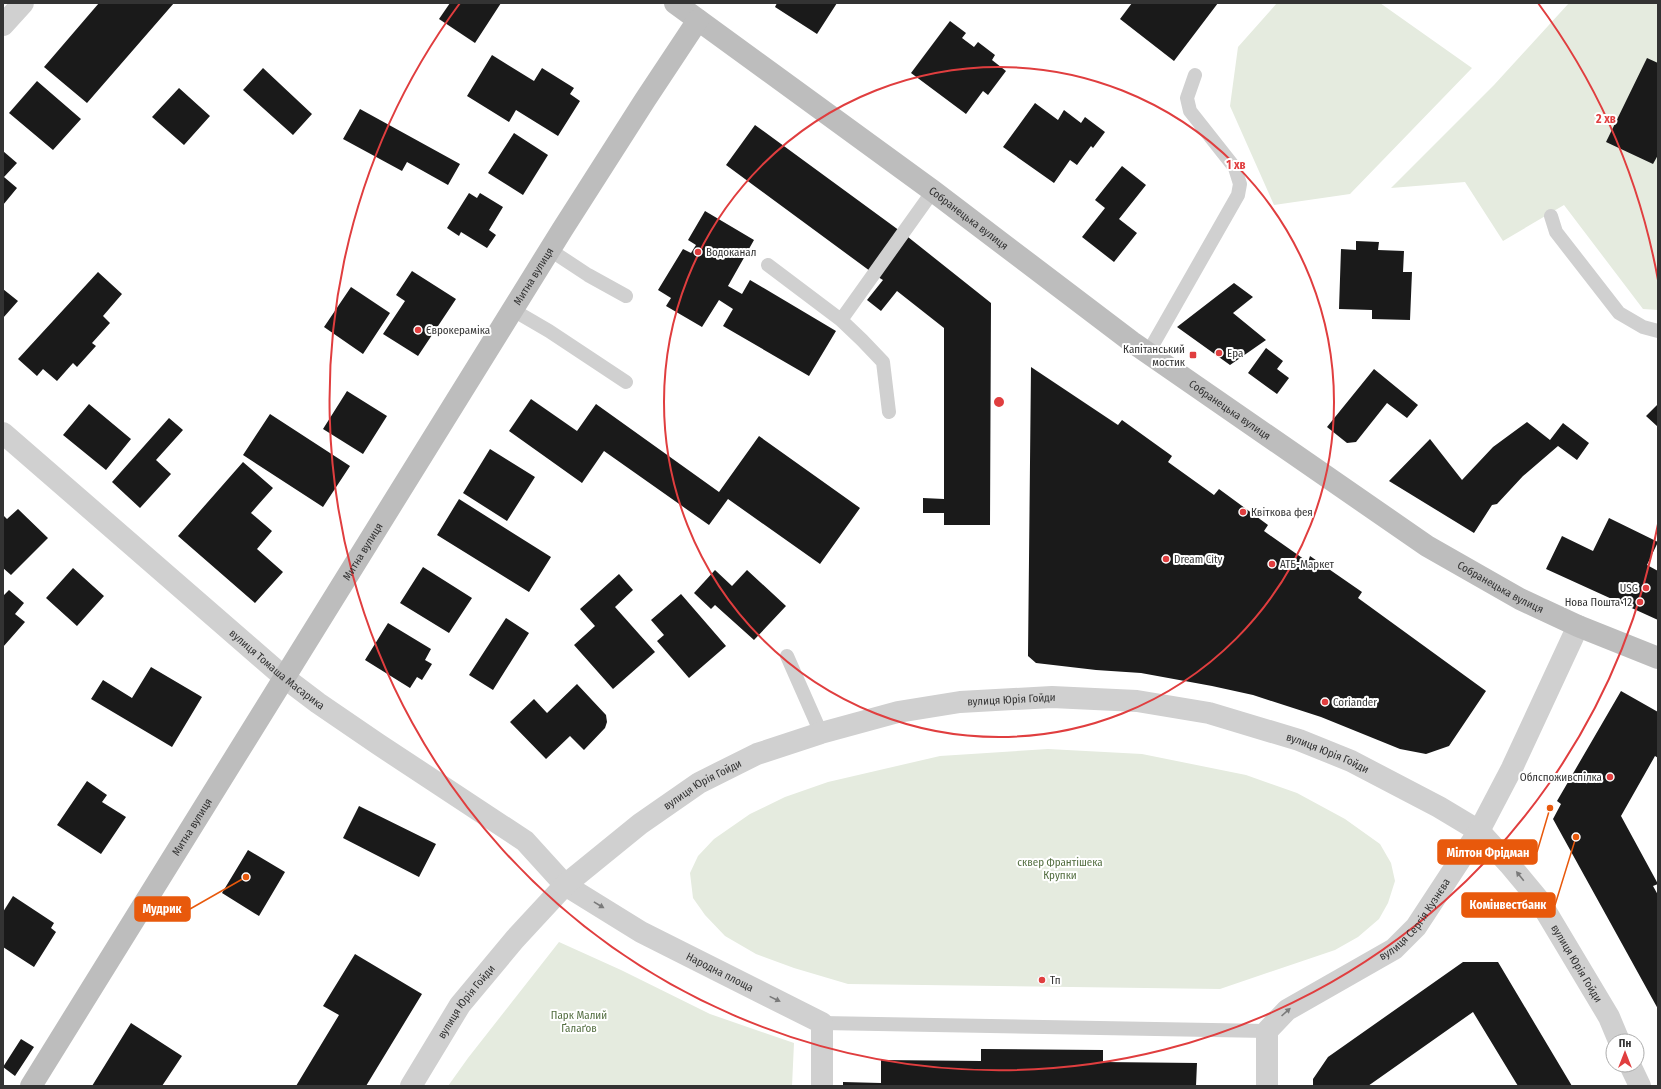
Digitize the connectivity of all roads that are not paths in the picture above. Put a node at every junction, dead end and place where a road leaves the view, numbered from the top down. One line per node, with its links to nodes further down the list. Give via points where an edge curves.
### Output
1 (23, 3): 4 (street)
2 (675, 3): 3 (main road, Собранецька вулиця)
3 (698, 20): 6 (main road, Собранецька вулиця); 8 (main road, Митна вулиця)
4 (3, 25)
5 (1195, 75): 14 (lane, via 1187,98 1190,111 1235,168 1240,184 1238,195)
6 (933, 192): 12 (lane); 14 (main road, Собранецька вулиця)
7 (1550, 216): 13 (lane, via 1556,232 1619,313)
8 (550, 250): 10 (lane); 11 (main road, Митна вулиця)
9 (768, 265): 12 (lane)
10 (626, 296)
11 (513, 310): 15 (lane); 21 (main road, Митна вулиця)
12 (841, 320): 16 (lane, via 883,362)
13 (1658, 331)
14 (1148, 353): 18 (main road, Собранецька вулиця, via 1427,546 1520,599)
15 (626, 382)
16 (889, 412)
17 (3, 433): 21 (street, вулиця Томаша Масарика)
18 (1578, 626): 20 (main road, Собранецька вулиця); 23 (street, вулиця Сергія Кузнєва)
19 (787, 656): 22 (lane)
20 (1658, 658)
21 (286, 678): 24 (street, вулиця Томаша Масарика, via 378,744 525,841); 29 (main road, Митна вулиця)
22 (821, 733): 23 (street, вулиця Юрія Гойди, via 898,712 960,702 1052,697 1137,701 1209,713 1299,740 1351,761 1439,807); 24 (street, вулиця Юрія Гойди, via 757,754 699,783 640,824)
23 (1480, 832): 26 (street, вулиця Сергія Кузнєва, one-way to 23, via 1287,1010 1394,949 1416,927); 27 (street, вулиця Юрія Гойди, one-way to 23, via 1609,1017 1539,900)
24 (565, 885): 25 (street, Народна площа, one-way to 25, via 641,932); 30 (street, вулиця Юрія Гойди, via 515,939 460,1005)
25 (822, 1023): 26 (lane); 31 (street)
26 (1267, 1031): 32 (street)
27 (1616, 1033)
28 (1634, 1073): 33 (street)
29 (31, 1086)
30 (411, 1086)
31 (822, 1086)
32 (1267, 1086)
33 (1640, 1086)

